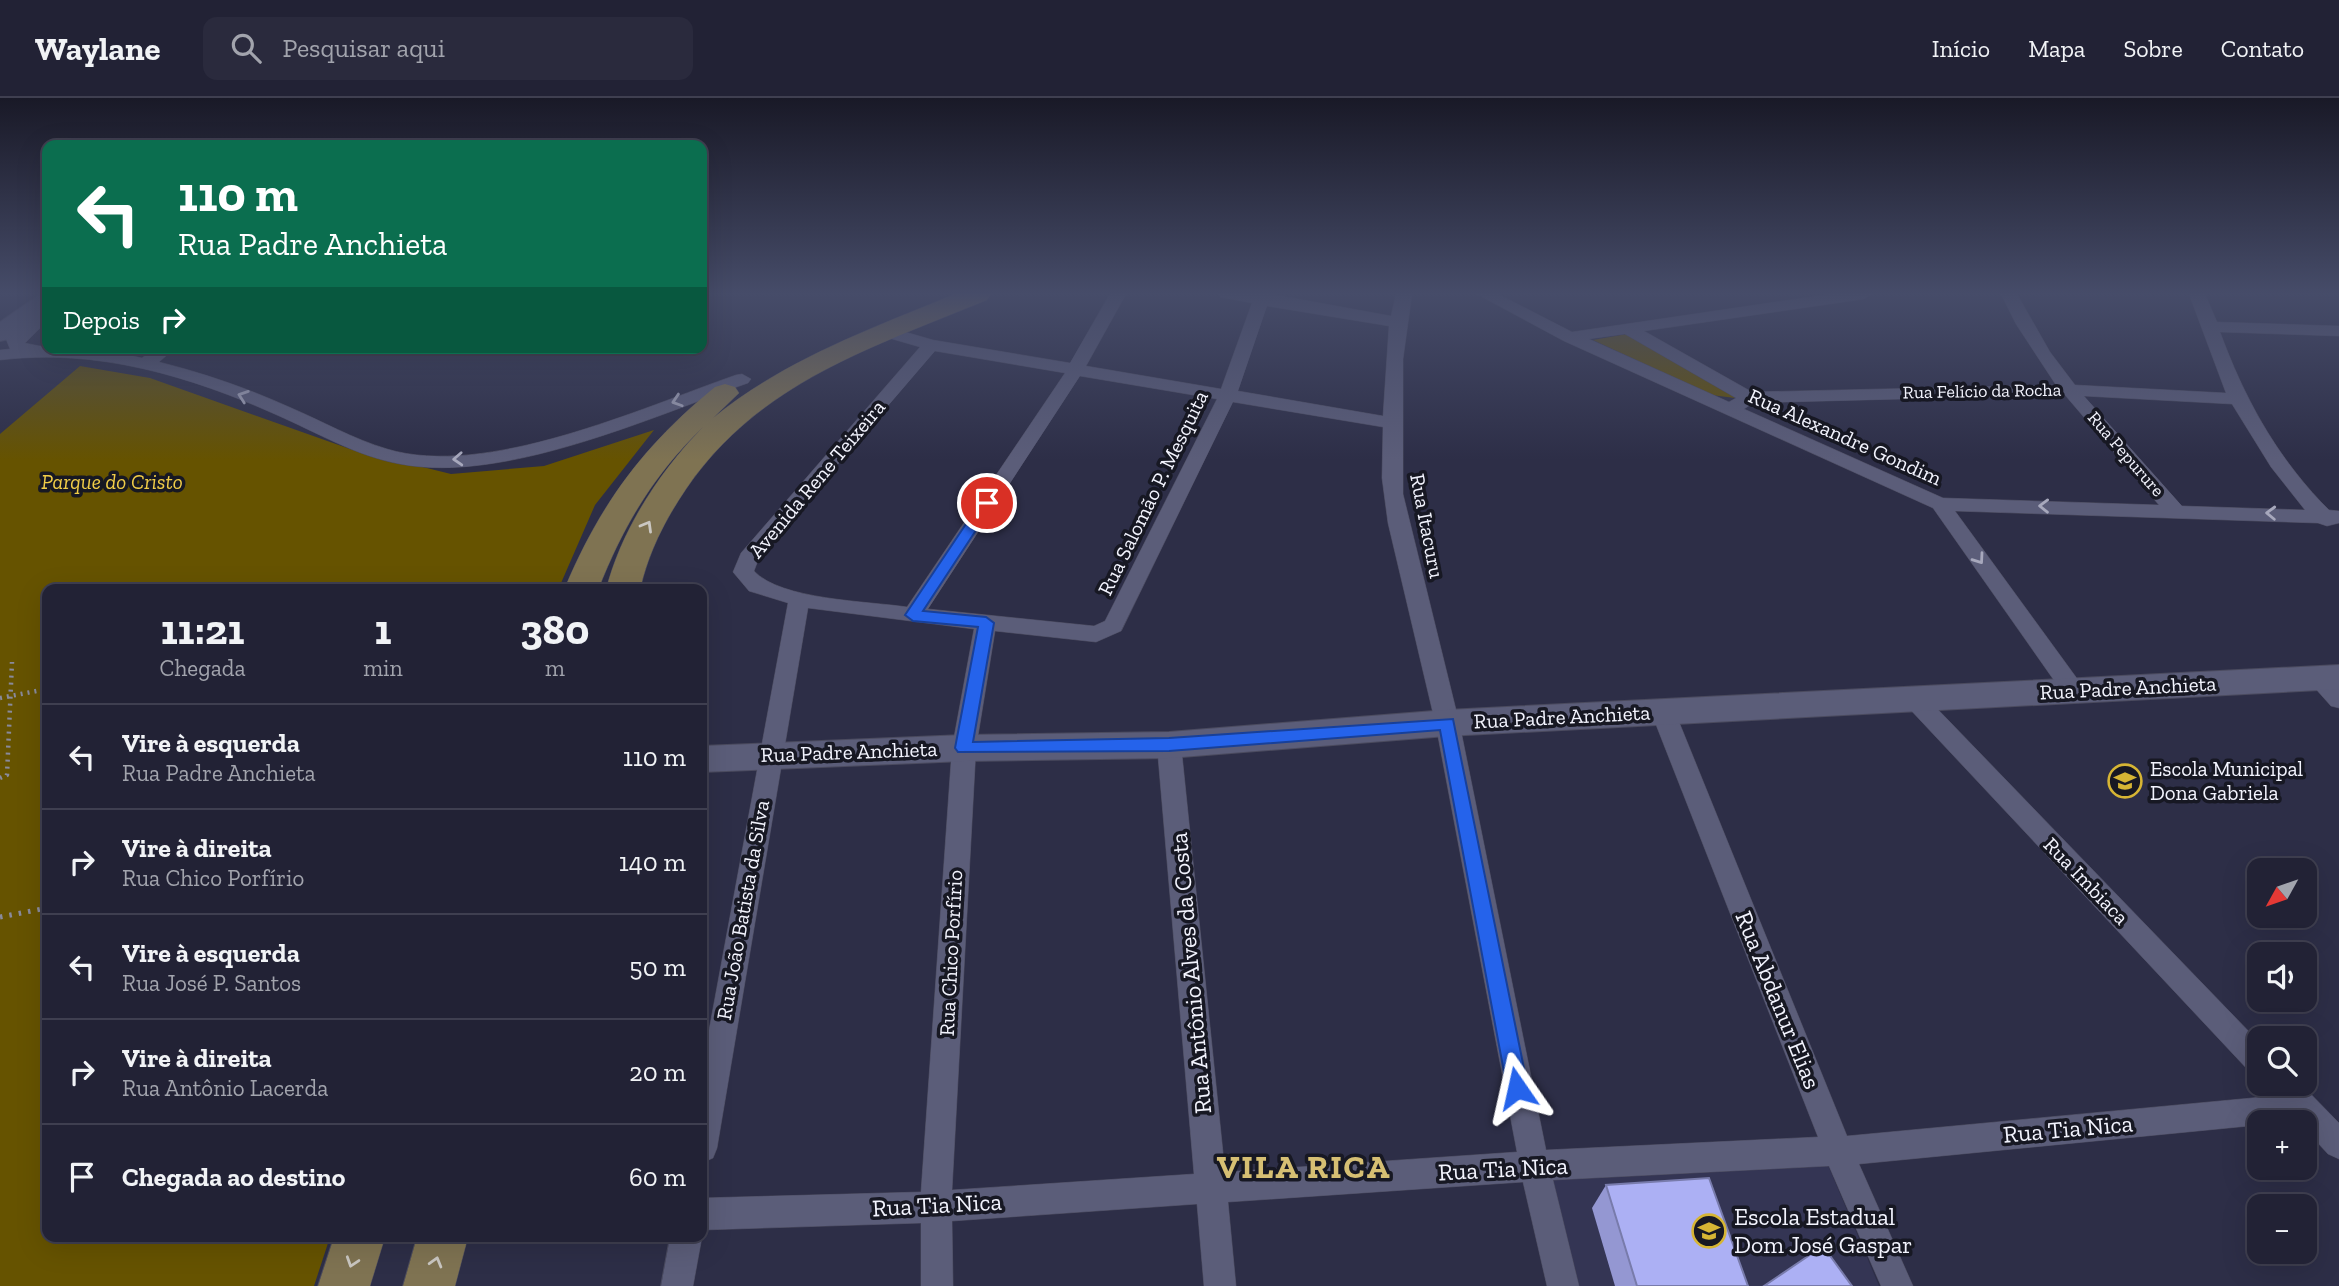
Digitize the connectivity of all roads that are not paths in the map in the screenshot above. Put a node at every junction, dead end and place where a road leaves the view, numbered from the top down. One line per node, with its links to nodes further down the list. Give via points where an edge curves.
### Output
1 (30, 349): 13 (street)
2 (800, 349): 19 (main road)
3 (851, 349): 31 (main road, one-way to 3, via 643,530 689,462 720,427 802,372)
4 (927, 349): 32 (street, Avenida Rene Teixeira, via 751,553 743,572 756,586)
5 (958, 349): 18 (street)
6 (1087, 349): 18 (street)
7 (1243, 349): 21 (street, Rua Salomão P. Mesquita)
8 (1396, 349): 25 (street, Rua Itacuru)
9 (1597, 349): 24 (street, Rua Alexandre Gondim)
10 (1664, 349): 22 (street)
11 (2041, 349): 20 (street, Rua Pepurure)
12 (2219, 349): 23 (street)
13 (40, 352): 16 (street)
14 (87, 354): 17 (street)
15 (159, 354): 17 (street)
16 (0, 355)
17 (146, 363): 19 (street, one-way to 17, via 541,446 478,458 419,461 362,447 266,404)
18 (1076, 369): 21 (street); 33 (street)
19 (742, 379): 30 (main road, via 652,460 622,500)
20 (2068, 390): 22 (street, Rua Felício da Rocha); 23 (street, Rua Felício da Rocha); 27 (street, Rua Pepurure)
21 (1227, 396): 25 (street); 34 (street, Rua Salomão P. Mesquita, via 1117,619 1107,630 1084,634)
22 (1749, 398): 24 (street, Rua Felício da Rocha)
23 (2238, 399): 28 (street, via 2261,439)
24 (1729, 410): 26 (street, Rua Alexandre Gondim)
25 (1392, 423): 39 (street, Rua Itacuru, via 1393,492)
26 (1940, 504): 27 (street, Rua Alexandre Gondim, one-way to 26); 36 (street, one-way to 36)
27 (2174, 509): 28 (street, Rua Alexandre Gondim, one-way to 27)
28 (2330, 516): 29 (street)
29 (2339, 531)
30 (583, 584)
31 (625, 584)
32 (799, 599): 33 (street); 42 (street)
33 (913, 615): 34 (street)
34 (986, 623): 41 (street, Rua Chico Porfírio)
35 (2332, 685): 36 (main road, Rua Padre Anchieta)
36 (2073, 690): 37 (main road, Rua Padre Anchieta)
37 (1914, 699): 38 (main road, Rua Padre Anchieta); 44 (street, Rua Imbiaca)
38 (1663, 712): 39 (main road, Rua Padre Anchieta); 49 (street, Rua Abdanur Elias)
39 (1447, 723): 40 (main road, Rua Padre Anchieta); 50 (street, Rua Itacuru)
40 (1169, 745): 41 (main road, Rua Padre Anchieta); 51 (street, Rua Antônio Alves da Costa)
41 (964, 748): 42 (main road, Rua Padre Anchieta); 52 (street, Rua Chico Porfírio)
42 (770, 755): 43 (main road, Rua Padre Anchieta); 47 (street, Rua João Batista da Silva)
43 (707, 759)
44 (2247, 1049)
45 (2292, 1096): 46 (street)
46 (2302, 1107): 48 (street); 49 (street, Rua Tia Nica)
47 (707, 1119)
48 (2339, 1144)
49 (1838, 1151): 50 (street, Rua Tia Nica); 63 (street, Rua Abdanur Elias)
50 (1532, 1167): 51 (street, Rua Tia Nica); 62 (street, Rua Itacuru)
51 (1211, 1187): 52 (street, Rua Tia Nica); 61 (street, Rua Antônio Alves da Costa)
52 (936, 1207): 53 (street, Rua Tia Nica); 60 (street, Rua Chico Porfírio)
53 (707, 1214)
54 (358, 1242): 57 (main road, one-way to 57)
55 (442, 1242): 58 (main road, one-way to 55)
56 (685, 1242): 59 (street)
57 (344, 1286)
58 (429, 1286)
59 (677, 1286)
60 (937, 1286)
61 (1220, 1286)
62 (1563, 1286)
63 (1898, 1286)

